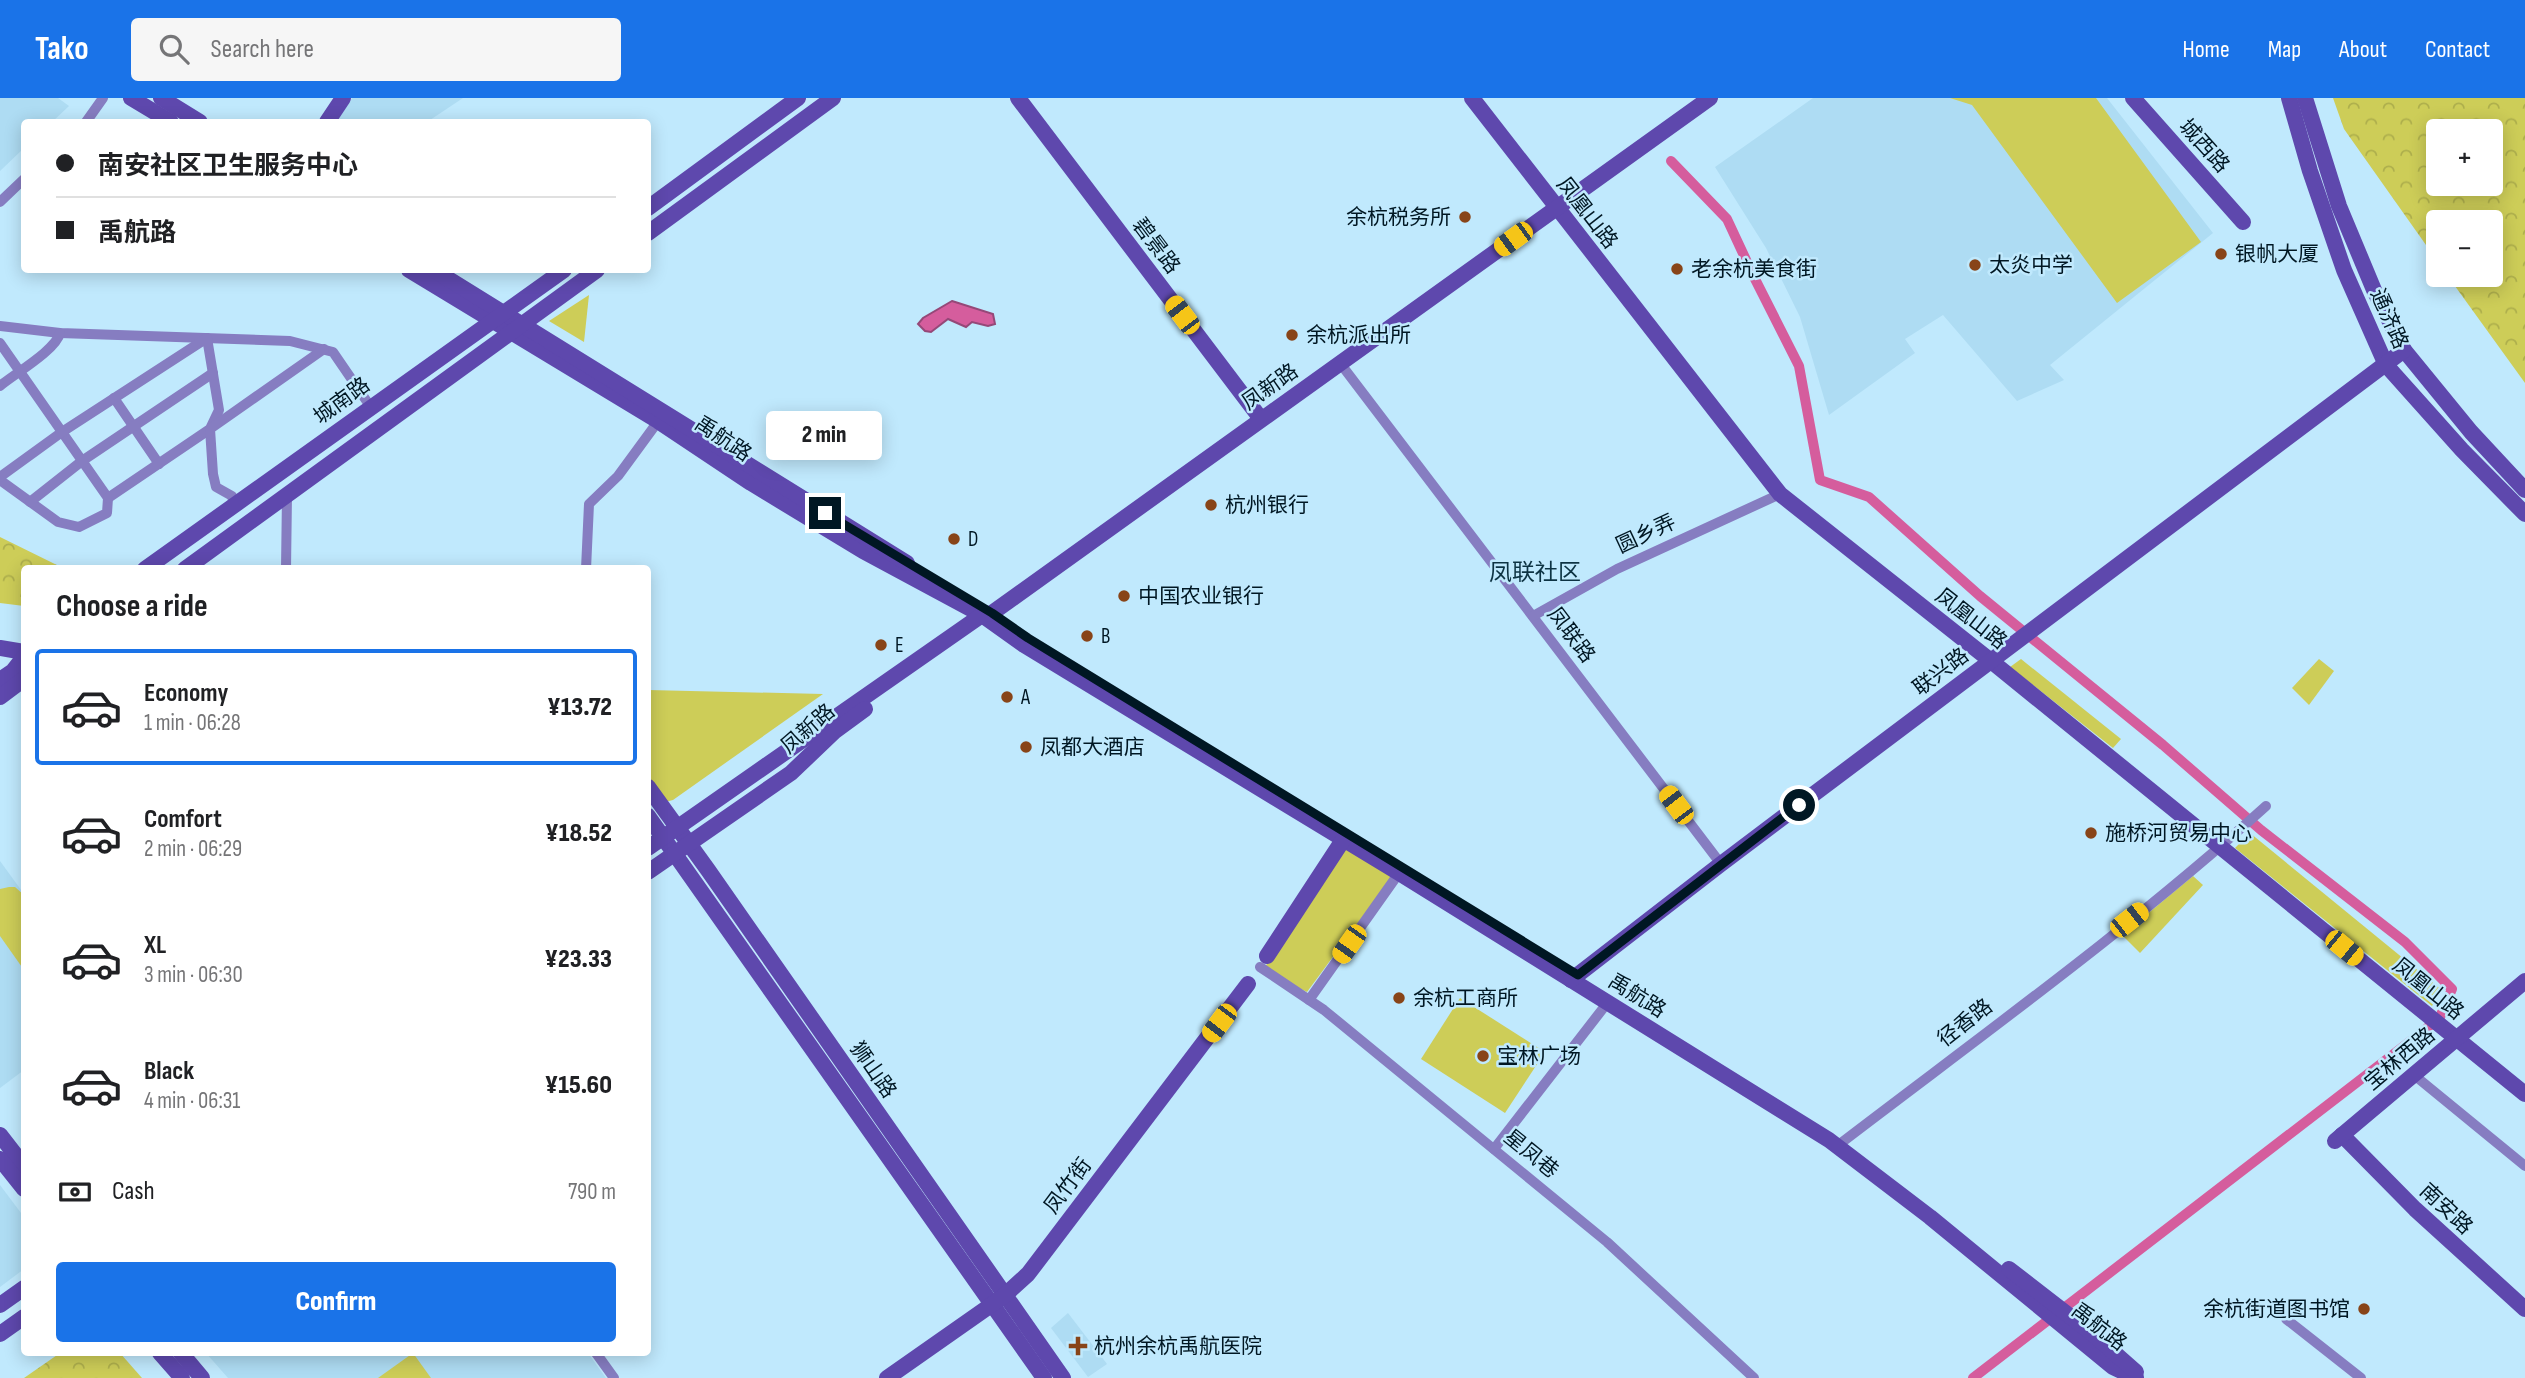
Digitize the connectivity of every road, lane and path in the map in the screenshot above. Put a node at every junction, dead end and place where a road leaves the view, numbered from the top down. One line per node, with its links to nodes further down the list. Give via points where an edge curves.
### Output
1 (103, 98): 13 (street)
2 (131, 98): 14 (main road)
3 (161, 98): 15 (main road)
4 (344, 98): 16 (main road)
5 (798, 98): 19 (main road)
6 (834, 98): 22 (main road)
7 (1018, 98): 43 (main road, 碧景路)
8 (1472, 98): 20 (main road, 凤凰山路)
9 (1710, 98): 20 (main road, 凤新路)
10 (2133, 98): 21 (main road, 城西路)
11 (2289, 98): 36 (main road, 通济路, via 2344,270)
12 (2305, 98): 34 (main road, 通济路, via 2339,206)
13 (88, 119)
14 (166, 119)
15 (195, 119)
16 (329, 119)
17 (21, 183): 18 (street)
18 (0, 202)
19 (651, 206)
20 (1556, 208): 35 (main road, 凤新路); 51 (main road, 凤凰山路)
21 (2243, 222)
22 (651, 231)
23 (415, 273): 27 (main road, 禹航路)
24 (438, 273): 27 (main road, 禹航路)
25 (560, 273): 27 (main road, 城南路)
26 (593, 273): 29 (main road, 城南路)
27 (498, 317): 29 (main road, 禹航路); 41 (main road, 城南路)
28 (0, 326): 30 (street)
29 (516, 328): 42 (main road, 禹航路); 52 (main road, 城南路)
30 (60, 333): 31 (street); 37 (street, via 50,348)
31 (208, 338): 33 (street, via 290,341); 38 (street); 40 (street)
32 (0, 344): 37 (street)
33 (324, 349): 41 (street, via 333,352); 45 (street)
34 (2404, 350): 36 (main road, 联兴路); 50 (main road, 通济路)
35 (1340, 363): 43 (main road, 凤新路); 62 (street, 凤联路)
36 (2386, 365): 56 (main road, 通济路); 66 (main road, 联兴路)
37 (19, 371): 39 (street); 46 (street)
38 (213, 373): 44 (street); 45 (street, via 219,410)
39 (0, 386)
40 (114, 398): 44 (street); 46 (street)
41 (370, 406): 55 (main road, 城南路)
42 (662, 416): 60 (street, via 618,476 589,504); 61 (main road, 禹航路)
43 (1261, 419): 61 (main road, 凤新路)
44 (135, 426): 47 (street); 48 (street)
45 (210, 429): 48 (street); 55 (street, via 216,487 232,496)
46 (62, 432): 47 (street); 49 (street)
47 (82, 461): 53 (street); 54 (street)
48 (159, 464): 53 (street)
49 (0, 478): 54 (street)
50 (2525, 490)
51 (1780, 494): 62 (street, 圆乡弄, via 1617,569); 66 (main road, 凤凰山路)
52 (287, 495): 58 (main road, 城南路); 59 (street)
53 (108, 498): 54 (street, via 107,513 79,527 58,522)
54 (30, 502)
55 (234, 505): 57 (main road, 城南路)
56 (2525, 514)
57 (151, 565)
58 (191, 565)
59 (286, 565)
60 (586, 565)
61 (987, 616): 73 (main road, 凤新路); 74 (main road, 禹航路, via 1024,645); 77 (main road, 凤新路, via 835,731 791,772); 82 (main road, 禹航路)
62 (1532, 616): 78 (street, 凤联路)
63 (0, 648): 64 (main road)
64 (21, 653)
65 (21, 659): 67 (main road)
66 (1991, 661): 76 (main road, 凤凰山路); 78 (main road, 联兴路)
67 (0, 680)
68 (21, 681): 69 (main road)
69 (0, 697)
70 (651, 793): 73 (main road, 狮山路)
71 (2262, 809): 76 (street, 径香路)
72 (651, 818): 73 (main road, 狮山路)
73 (669, 832): 75 (main road, 凤新路); 77 (main road, 狮山路)
74 (1343, 840): 80 (main road, 禹航路); 81 (main road)
75 (651, 846)
76 (2220, 847): 87 (main road, 凤凰山路); 92 (street, 径香路)
77 (682, 849): 79 (main road, 凤新路); 99 (main road, 狮山路)
78 (1721, 864): 82 (main road, 联兴路)
79 (651, 870)
80 (1399, 873): 82 (main road, 禹航路); 85 (street)
81 (1263, 962): 84 (street); 85 (street, 星凤巷, via 1270,975)
82 (1574, 977): 86 (main road, 禹航路); 92 (main road, 禹航路)
83 (2525, 981): 87 (main road, 宝林西路)
84 (1248, 984): 99 (main road, 凤竹街, via 1028,1274)
85 (1309, 1000): 93 (street, 星凤巷)
86 (1608, 1002): 92 (main road, 禹航路); 93 (street)
87 (2456, 1039): 88 (main road, 宝林西路); 89 (main road, 凤凰山路)
88 (2414, 1075): 91 (main road, 宝林西路); 96 (street)
89 (2525, 1094)
90 (0, 1135): 95 (main road)
91 (2338, 1138): 101 (main road, 南安路)
92 (1840, 1143): 104 (main road, 禹航路)
93 (1494, 1149): 115 (street, 星凤巷, via 1607,1241)
94 (0, 1159): 97 (main road)
95 (21, 1162)
96 (2525, 1166)
97 (21, 1185)
98 (21, 1290): 100 (main road)
99 (998, 1300): 112 (main road, 凤竹街); 113 (main road, 狮山路); 114 (main road, 狮山路)
100 (0, 1305)
101 (2525, 1309)
102 (21, 1319): 105 (main road)
103 (2286, 1319): 118 (street)
104 (2075, 1327): 116 (main road, 禹航路, via 2113,1367); 117 (main road, 禹航路)
105 (0, 1334)
106 (163, 1356): 109 (main road)
107 (184, 1356): 110 (main road)
108 (598, 1356): 111 (street)
109 (182, 1378)
110 (202, 1378)
111 (614, 1378)
112 (887, 1378)
113 (1044, 1378)
114 (1063, 1378)
115 (1754, 1378)
116 (2136, 1378)
117 (2143, 1378)
118 (2361, 1378)

